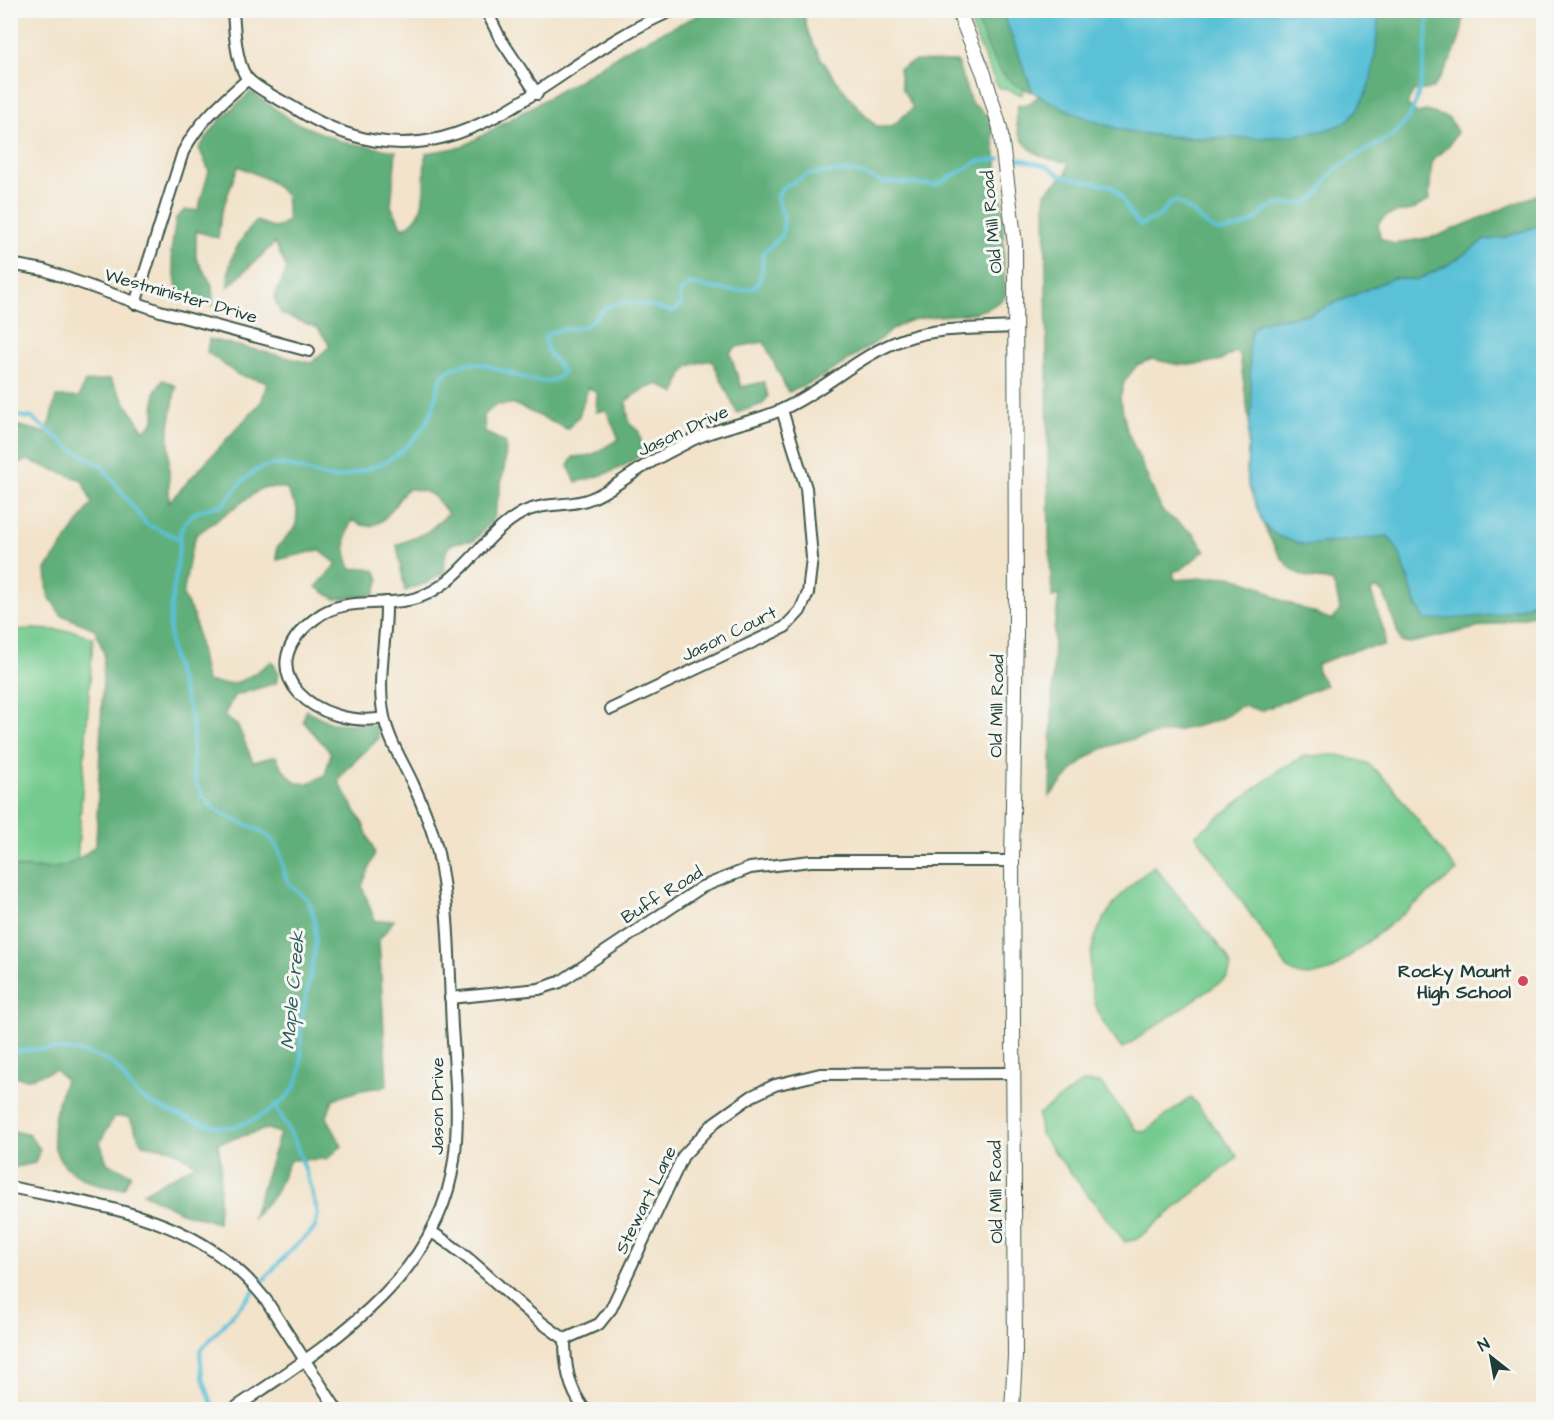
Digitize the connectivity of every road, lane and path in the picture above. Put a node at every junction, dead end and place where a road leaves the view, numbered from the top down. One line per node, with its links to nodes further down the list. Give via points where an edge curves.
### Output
1 (233, 10): 5 (street, via 236,50)
2 (486, 10): 6 (street)
3 (674, 10): 6 (street, via 622,36)
4 (958, 10): 9 (street, Old Mill Road, via 984,74 1010,190 1015,244)
5 (248, 79): 6 (street, via 334,129 381,140 432,140 477,128); 8 (street, via 210,111 183,152)
6 (537, 94)
7 (10, 264): 8 (street, Westminister Drive, via 44,270)
8 (135, 304): 10 (street, Westminister Drive)
9 (1014, 327): 11 (street, Jason Drive, via 928,333 904,339); 15 (street, Old Mill Road, via 1017,432)
10 (309, 351)
11 (782, 410): 12 (street, Jason Drive, via 693,440 590,499 524,511 428,594); 13 (street, Jason Court, via 800,462 809,516 812,579 800,611 785,627)
12 (386, 602): 14 (street, Jason Drive, via 381,698); 14 (street, Jason Drive, via 358,603 325,612 291,642 285,670 292,685 319,709 351,720)
13 (611, 709)
14 (384, 718): 16 (street, Jason Drive, via 438,852 445,898)
15 (1012, 861): 16 (street, Buff Road, via 811,861 750,868 702,887 560,982 538,989); 17 (street, Old Mill Road)
16 (450, 998): 19 (street, Jason Drive, via 457,1130 454,1163)
17 (1012, 1073): 20 (street, Stewart Lane, via 820,1074 752,1096 715,1122 683,1156 611,1309 599,1324); 25 (street, Old Mill Road)
18 (10, 1187): 21 (street, via 144,1216 187,1234 224,1257 253,1284)
19 (433, 1233): 20 (street, via 460,1250 521,1306); 21 (street, Jason Drive, via 384,1294)
20 (565, 1339): 24 (street, via 568,1377 575,1398)
21 (305, 1360): 22 (street, Jason Drive); 23 (street)
22 (232, 1410)
23 (337, 1410)
24 (585, 1410)
25 (1012, 1410)

